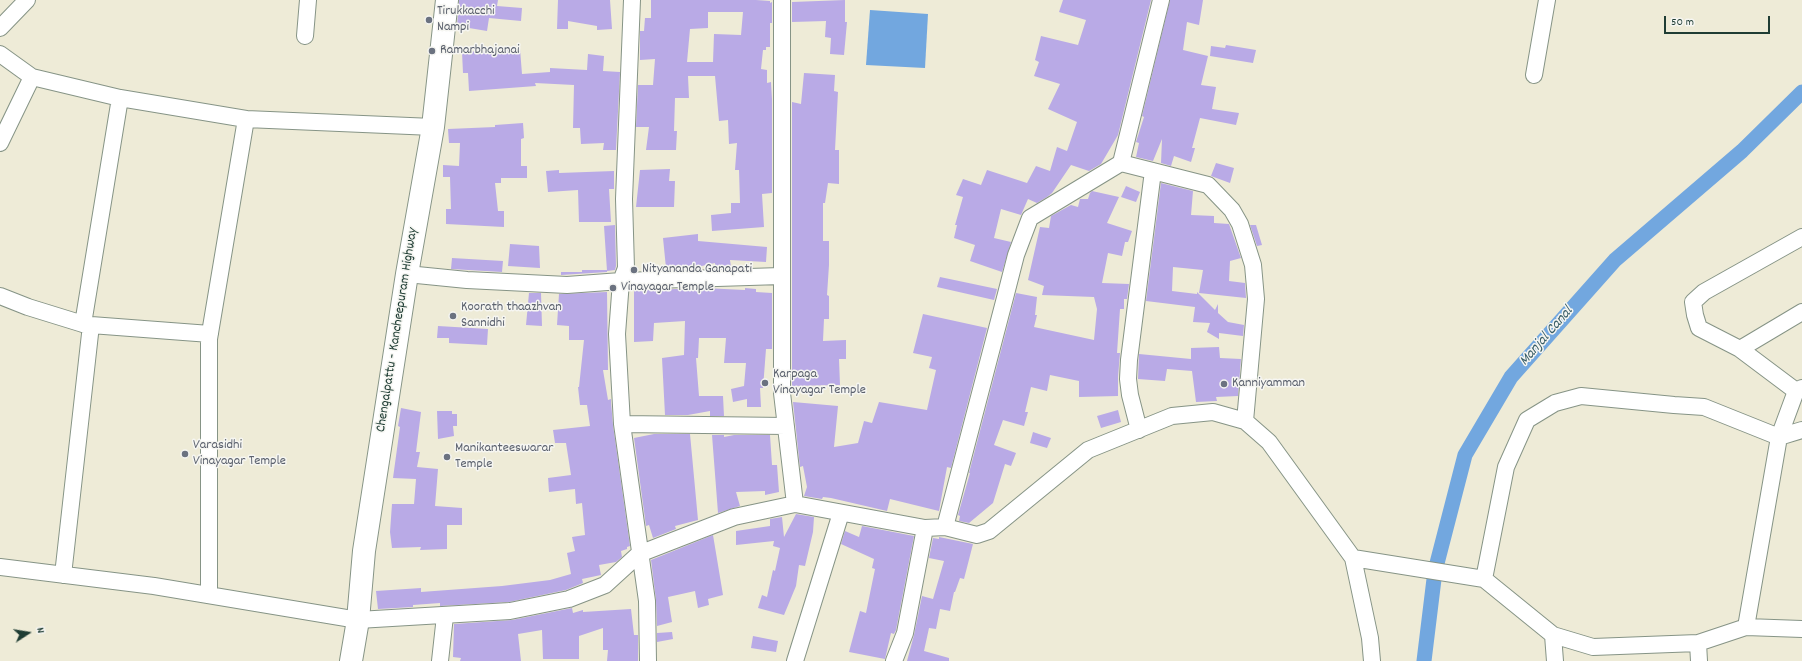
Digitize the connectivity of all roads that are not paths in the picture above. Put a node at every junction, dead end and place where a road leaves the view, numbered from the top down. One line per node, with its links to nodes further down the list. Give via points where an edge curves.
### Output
1 (27, 0): 8 (street)
2 (308, 0): 9 (street)
3 (447, 0): 15 (highway, Chengalpattu - Kancheepuram Highway)
4 (632, 0): 22 (street, via 624,199 626,268)
5 (782, 0): 21 (street)
6 (1161, 0): 17 (street)
7 (1547, 0): 11 (street)
8 (0, 28)
9 (304, 36)
10 (0, 54): 12 (street)
11 (1534, 75)
12 (32, 77): 13 (street); 16 (street)
13 (120, 98): 14 (street); 25 (street)
14 (246, 119): 15 (street); 26 (street)
15 (432, 127): 20 (highway, Chengalpattu - Kancheepuram Highway)
16 (0, 143)
17 (1121, 163): 18 (street); 37 (street, via 1030,218 1016,255)
18 (1153, 171): 29 (street, via 1208,184 1232,210 1240,224 1253,265 1256,299); 32 (street, via 1128,379)
19 (1802, 237): 27 (street, via 1704,292 1693,302 1699,328)
20 (407, 274): 22 (street, via 567,285); 46 (highway, Chengalpattu - Kancheepuram Highway, via 364,551)
21 (781, 276): 22 (street); 31 (street, via 782,393)
22 (621, 281): 30 (street, via 617,334)
23 (0, 296): 25 (street)
24 (1802, 312): 27 (street)
25 (87, 324): 26 (street); 42 (street)
26 (210, 334): 44 (street)
27 (1740, 350): 28 (street)
28 (1799, 390): 34 (street)
29 (1246, 421): 32 (street, via 1214,412 1172,416); 40 (street, via 1269,442)
30 (622, 424): 31 (street); 39 (street)
31 (786, 426): 35 (street)
32 (1139, 430): 37 (street, via 1088,450 989,531 977,535)
33 (1802, 430): 34 (street)
34 (1779, 437): 43 (street, via 1704,407 1581,396 1555,402 1527,420 1506,467); 47 (street)
35 (795, 504): 36 (street); 39 (street, via 734,517)
36 (841, 513): 38 (street); 54 (street)
37 (945, 527): 38 (street)
38 (925, 528): 55 (street, via 905,633)
39 (639, 554): 45 (street, via 605,585 569,599 510,611); 53 (street, via 647,601)
40 (1353, 558): 43 (street); 56 (street, via 1370,638)
41 (0, 567): 42 (street)
42 (63, 575): 44 (street)
43 (1484, 579): 49 (street)
44 (209, 595): 46 (street)
45 (445, 616): 46 (street); 52 (street)
46 (358, 620): 51 (highway, Chengalpattu - Kancheepuram Highway)
47 (1746, 627): 48 (street); 50 (street)
48 (1802, 629)
49 (1553, 635): 50 (street, via 1593,647); 57 (street)
50 (1698, 643): 58 (street)
51 (351, 661)
52 (440, 661)
53 (648, 661)
54 (795, 661)
55 (894, 661)
56 (1372, 661)
57 (1555, 661)
58 (1699, 661)

